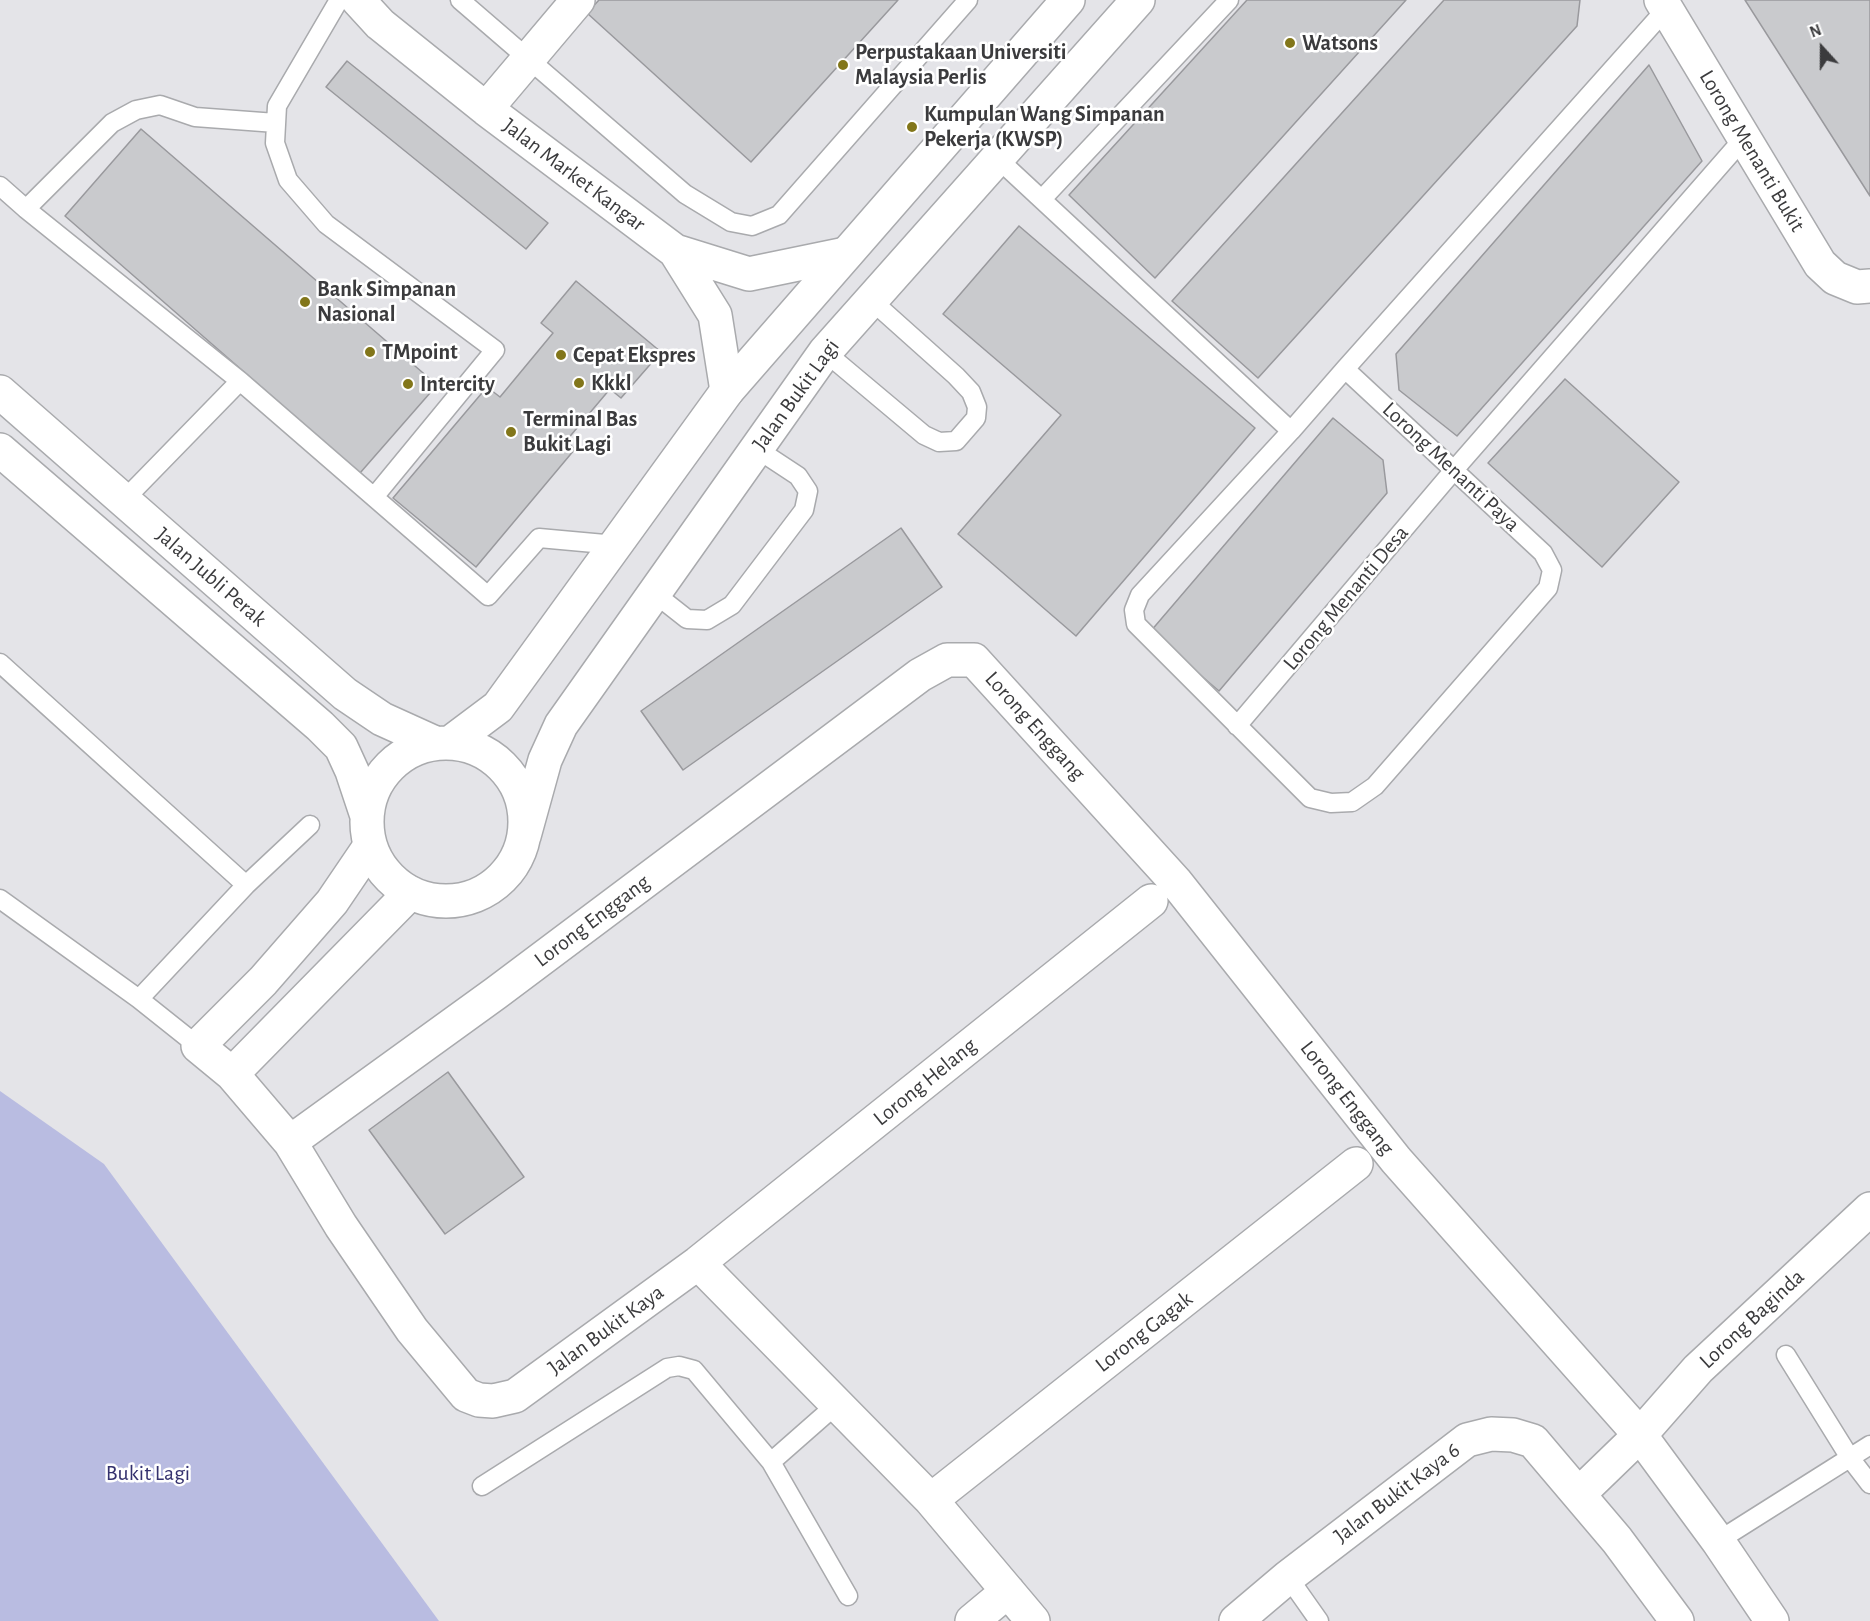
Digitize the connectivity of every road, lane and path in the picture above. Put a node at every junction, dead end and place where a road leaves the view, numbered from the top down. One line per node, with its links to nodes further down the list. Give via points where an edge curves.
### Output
1 (339, 0): 12 (lane, via 278,106)
2 (358, 0): 11 (street, Jalan Market Kangar, via 380,24)
3 (460, 0): 10 (lane)
4 (578, 0): 10 (street)
5 (969, 0): 10 (lane, via 779,214 752,226 730,222 685,194)
6 (1068, 0): 19 (street)
7 (1138, 0): 14 (street, Jalan Bukit Lagi)
8 (1229, 0): 16 (lane)
9 (1664, 4): 13 (street, Lorong Menanti Bukit); 23 (lane)
10 (529, 58): 11 (street)
11 (486, 109): 18 (street, Jalan Market Kangar)
12 (276, 123): 17 (lane, via 195,117 160,105 136,110 112,123); 31 (lane, via 275,144 288,180 326,224 495,350)
13 (1744, 138): 20 (street, Lorong Menanti Bukit, via 1820,264 1834,278); 30 (lane, Lorong Menanti Desa)
14 (997, 158): 16 (lane); 21 (street, Jalan Bukit Lagi)
15 (0, 186): 17 (lane)
16 (1042, 199): 27 (lane)
17 (26, 209): 24 (lane)
18 (675, 251): 19 (street, via 749,274); 25 (street, Jalan Market Kangar, via 715,315)
19 (846, 254): 25 (street)
20 (1864, 287)
21 (871, 300): 22 (street, Jalan Bukit Lagi); 22 (lane, via 971,392 977,407 976,418 956,441 939,442 924,435)
22 (825, 352): 28 (street, Jalan Bukit Lagi)
23 (1345, 369): 27 (lane); 30 (lane, Lorong Menanti Paya)
24 (240, 381): 31 (lane); 32 (lane)
25 (727, 391): 33 (street)
26 (0, 392): 32 (street, Jalan Jubli Perak)
27 (1291, 431): 36 (lane, via 1140,595 1134,610 1136,624)
28 (756, 449): 34 (street, Jalan Bukit Lagi); 34 (lane, via 798,476 808,491 804,510 732,606 707,620 687,619)
29 (0, 450): 39 (street, Jalan Jubli Perak, via 341,747 352,771)
30 (1454, 470): 36 (lane, Lorong Menanti Desa); 36 (lane, Lorong Menanti Paya, via 1543,553 1552,570 1548,588 1375,786 1352,802 1310,798)
31 (374, 497): 33 (lane, via 488,596 539,538)
32 (124, 500): 37 (street, Jalan Jubli Perak, via 345,694 382,719)
33 (615, 545): 37 (street, via 498,708)
34 (654, 593): 40 (street, Jalan Bukit Lagi, via 561,725 545,760)
35 (0, 663): 41 (lane)
36 (1237, 726)
37 (443, 743): 39 (street, via 410,752 388,768 373,790); 40 (street, via 477,749 500,763 516,784 524,809)
38 (310, 825): 41 (lane)
39 (368, 831): 42 (street, via 376,861 385,874); 46 (street, via 332,902 263,981)
40 (524, 836): 42 (street, via 516,859 501,879 481,893 458,900 433,900)
41 (246, 885): 45 (lane)
42 (410, 893): 47 (street)
43 (0, 899): 45 (lane)
44 (1151, 901): 51 (street, Lorong Helang)
45 (139, 999): 46 (lane)
46 (198, 1046): 47 (street, Jalan Bukit Kaya)
47 (232, 1074): 48 (street, Jalan Bukit Kaya)
48 (290, 1142): 51 (street, Jalan Bukit Kaya, via 340,1226 412,1330 466,1395 479,1400 515,1396); 54 (street, Lorong Enggang, via 920,675 947,660 974,660 1175,881 1396,1160)
49 (1356, 1164): 61 (street, Lorong Gagak)
50 (1870, 1209): 54 (street, Lorong Baginda, via 1698,1369)
51 (698, 1263): 53 (street)
52 (1786, 1355): 56 (lane)
53 (837, 1404): 57 (lane); 61 (street)
54 (1640, 1435): 60 (street, Lorong Baginda); 62 (street, Lorong Enggang)
55 (1870, 1445): 56 (lane)
56 (1850, 1458): 58 (lane); 62 (lane)
57 (771, 1462): 59 (lane, via 694,1370 679,1366 667,1368); 65 (lane)
58 (1870, 1484)
59 (482, 1486)
60 (1580, 1494): 63 (street, Jalan Bukit Kaya 6, via 1533,1441 1491,1434 1467,1440); 70 (street, Jalan Bukit Kaya 6)
61 (931, 1500): 64 (street)
62 (1718, 1540): 71 (street, Lorong Enggang)
63 (1288, 1577): 68 (street, Jalan Bukit Kaya 6); 69 (lane)
64 (1008, 1591): 66 (street); 67 (street)
65 (848, 1596)
66 (972, 1621)
67 (1033, 1621)
68 (1236, 1621)
69 (1319, 1621)
70 (1677, 1621)
71 (1772, 1621)

